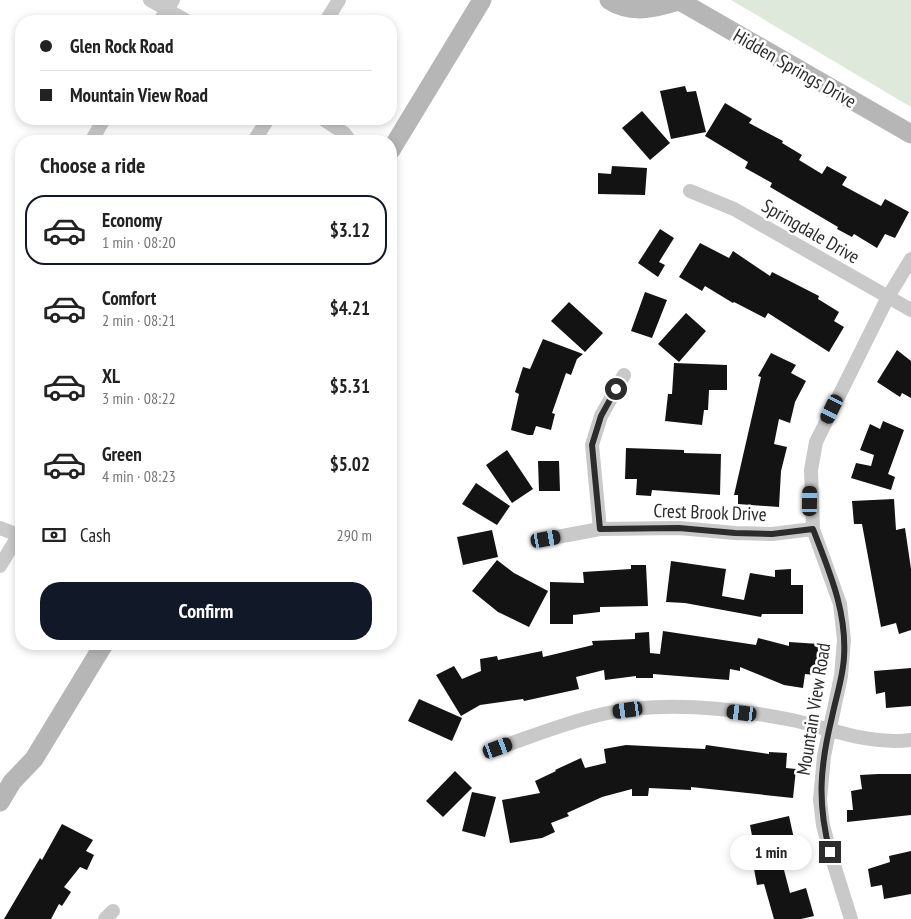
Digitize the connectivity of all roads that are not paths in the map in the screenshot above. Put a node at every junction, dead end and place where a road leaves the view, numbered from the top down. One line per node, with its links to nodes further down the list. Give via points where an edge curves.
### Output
1 (150, 0): 6 (street)
2 (339, 0): 7 (street)
3 (482, 0): 11 (main road)
4 (610, 0): 5 (main road, Hidden Springs Drive, via 647,10)
5 (678, 1): 9 (main road, Hidden Springs Drive)
6 (166, 10)
7 (330, 15)
8 (332, 125): 10 (street)
9 (911, 134)
10 (346, 135)
11 (397, 140)
12 (690, 191): 14 (street, Springdale Drive, via 734,209)
13 (911, 259): 14 (street, Mountain View Road)
14 (888, 297): 15 (street, Springdale Drive); 19 (street, Mountain View Road, via 816,442 811,470)
15 (911, 310)
16 (624, 375): 18 (street, via 601,416 592,445)
17 (0, 528): 20 (street)
18 (600, 529): 19 (street, Crest Brook Drive, via 679,528 772,534); 21 (street, Crest Brook Drive)
19 (813, 529): 25 (street, Mountain View Road, via 834,582 843,621 844,657)
20 (15, 536)
21 (546, 539)
22 (15, 545): 23 (street)
23 (0, 566)
24 (100, 650): 28 (main road, via 34,759 12,782)
25 (829, 730): 26 (street, via 883,742); 27 (street, via 757,715 666,707 604,713); 29 (street, Mountain View Road, via 821,779 822,817)
26 (911, 740)
27 (498, 748)
28 (0, 802)
29 (851, 919)

